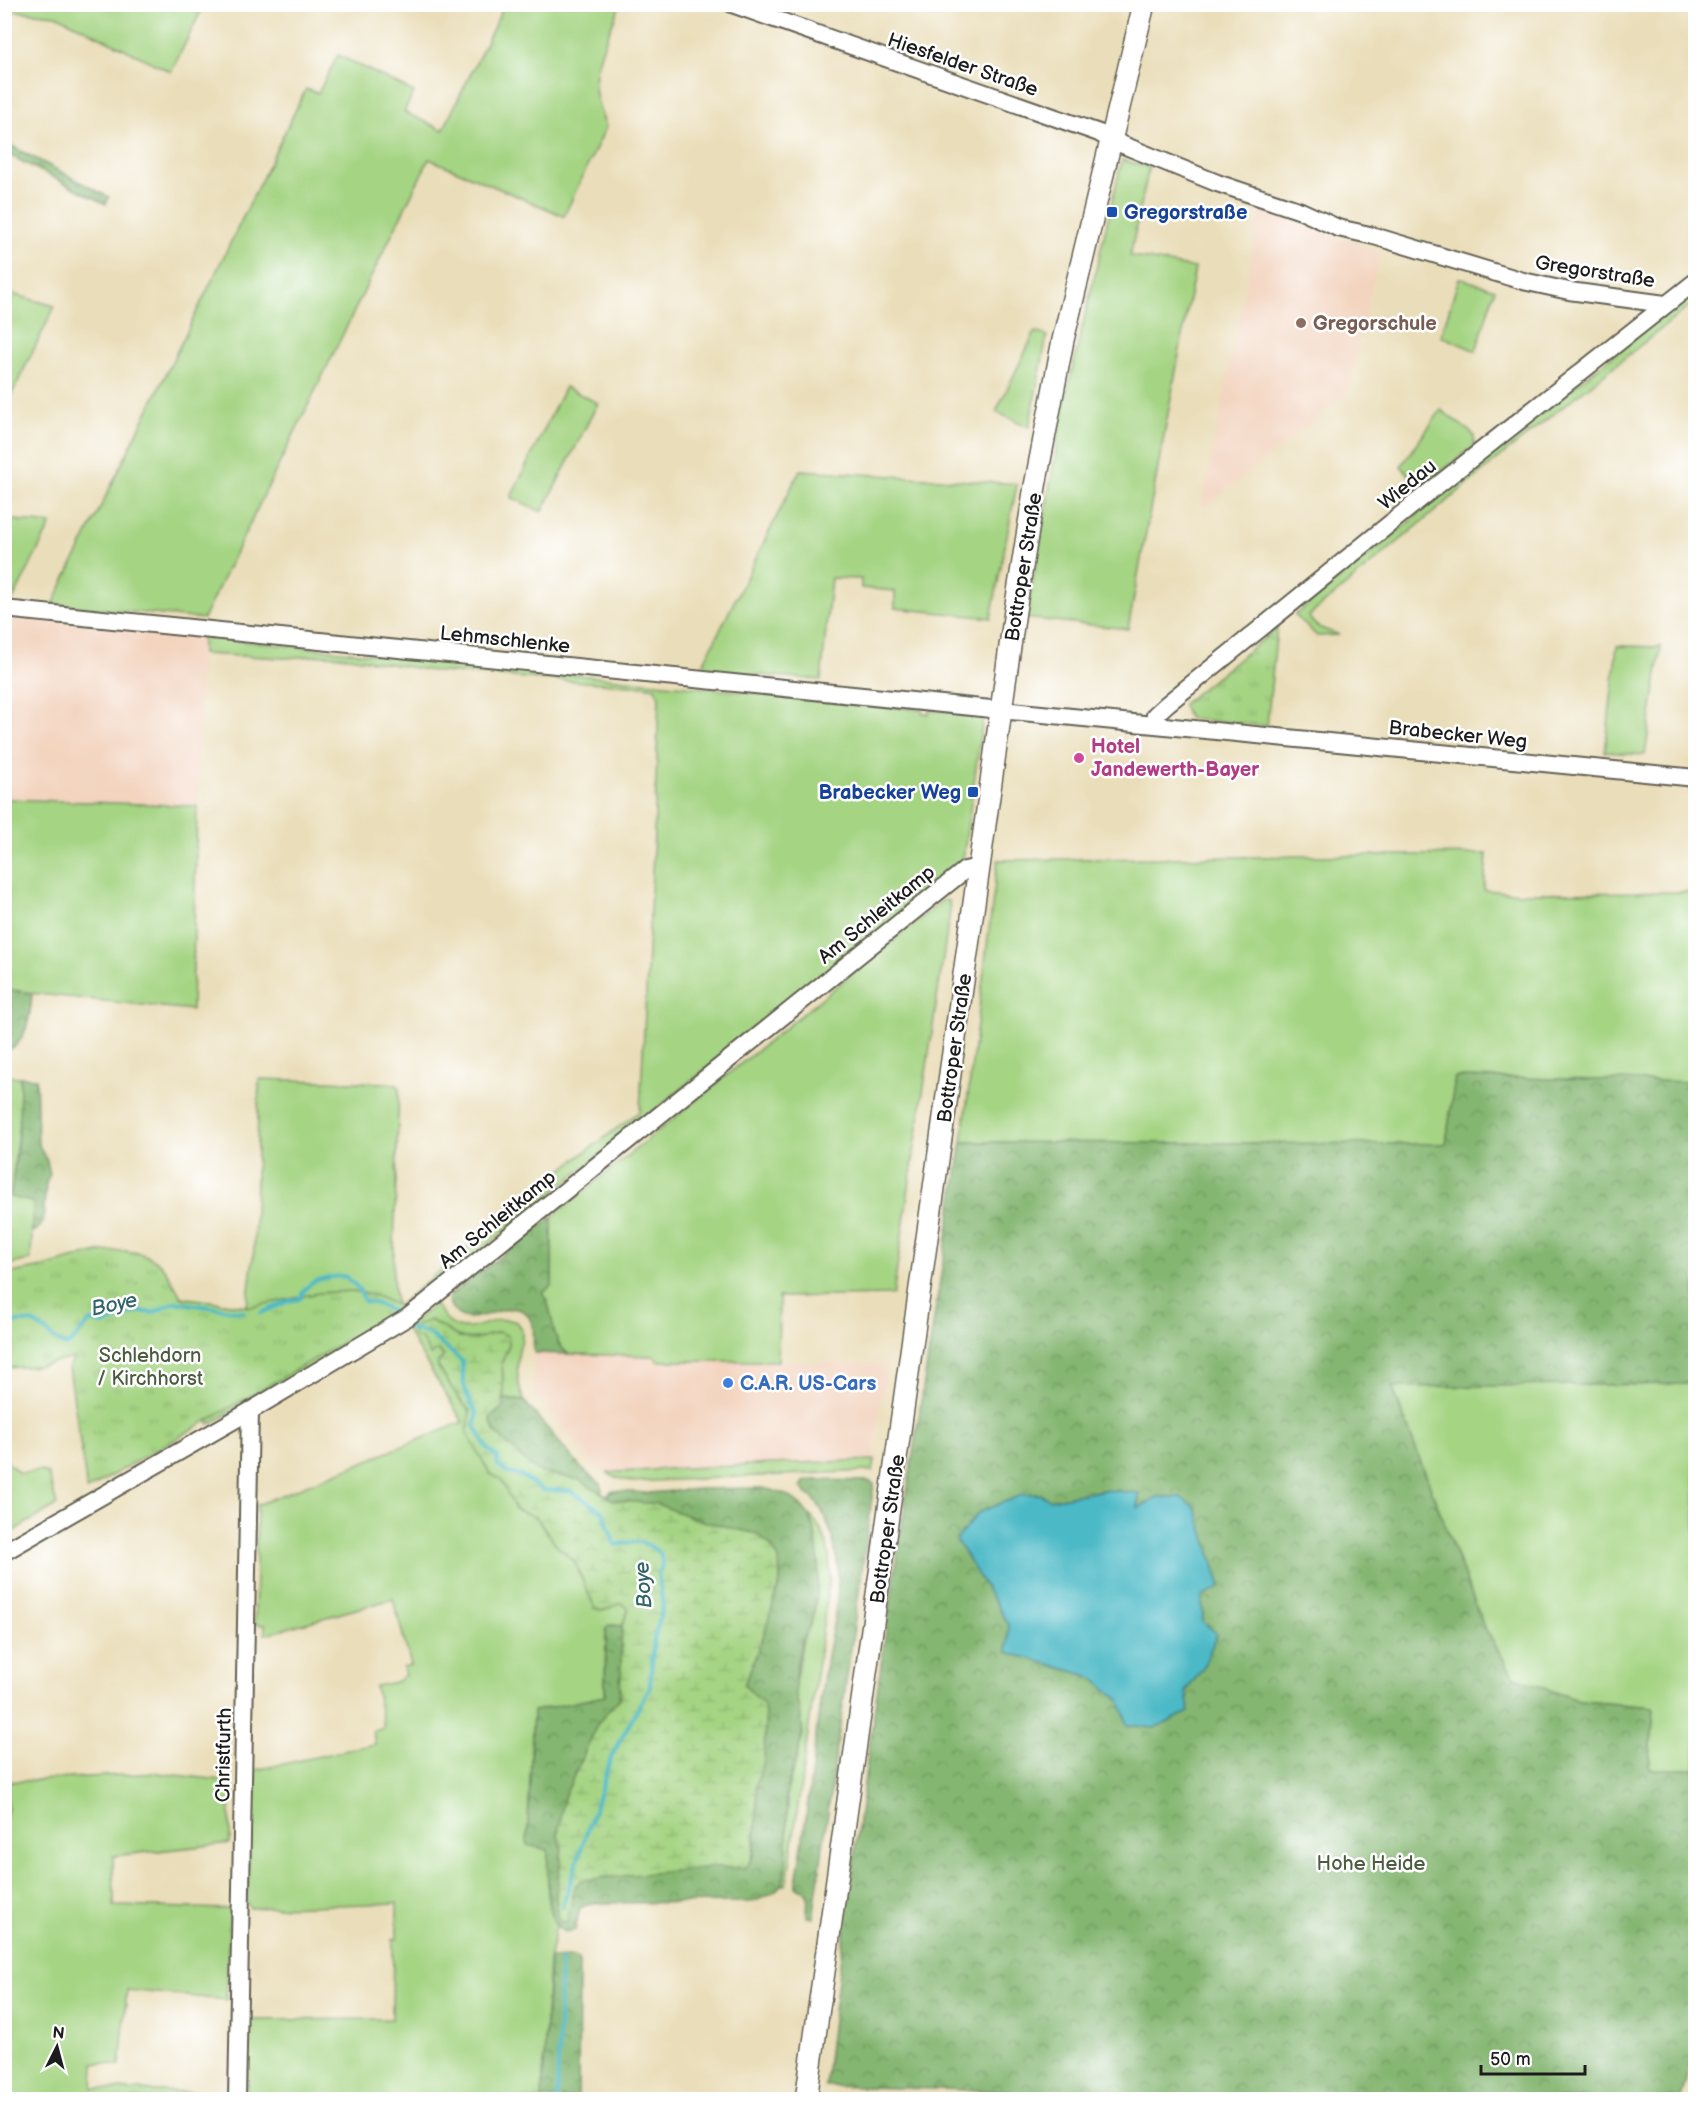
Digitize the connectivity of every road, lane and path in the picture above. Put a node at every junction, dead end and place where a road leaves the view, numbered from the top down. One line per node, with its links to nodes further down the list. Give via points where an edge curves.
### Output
1 (732, 4): 3 (street, Hiesfelder Straße)
2 (1144, 4): 3 (main road, Bottroper Straße)
3 (1111, 140): 5 (street, Gregorstraße, via 1338,228 1523,281); 7 (main road, Bottroper Straße, via 1063,340 1041,453)
4 (1695, 282): 5 (street, Wiedau)
5 (1665, 304): 8 (street, Wiedau, via 1167,704 1155,715)
6 (4, 609): 7 (street, Lehmschlenke)
7 (1001, 710): 8 (street, Brabecker Weg); 10 (main road, Bottroper Straße)
8 (1154, 724): 9 (street, Brabecker Weg)
9 (1695, 778)
10 (979, 867): 11 (street, Am Schleitkamp, via 965,870 408,1317); 14 (main road, Bottroper Straße)
11 (249, 1411): 12 (street, Am Schleitkamp); 13 (street, Christfurth)
12 (4, 1552)
13 (237, 2100)
14 (806, 2100)

